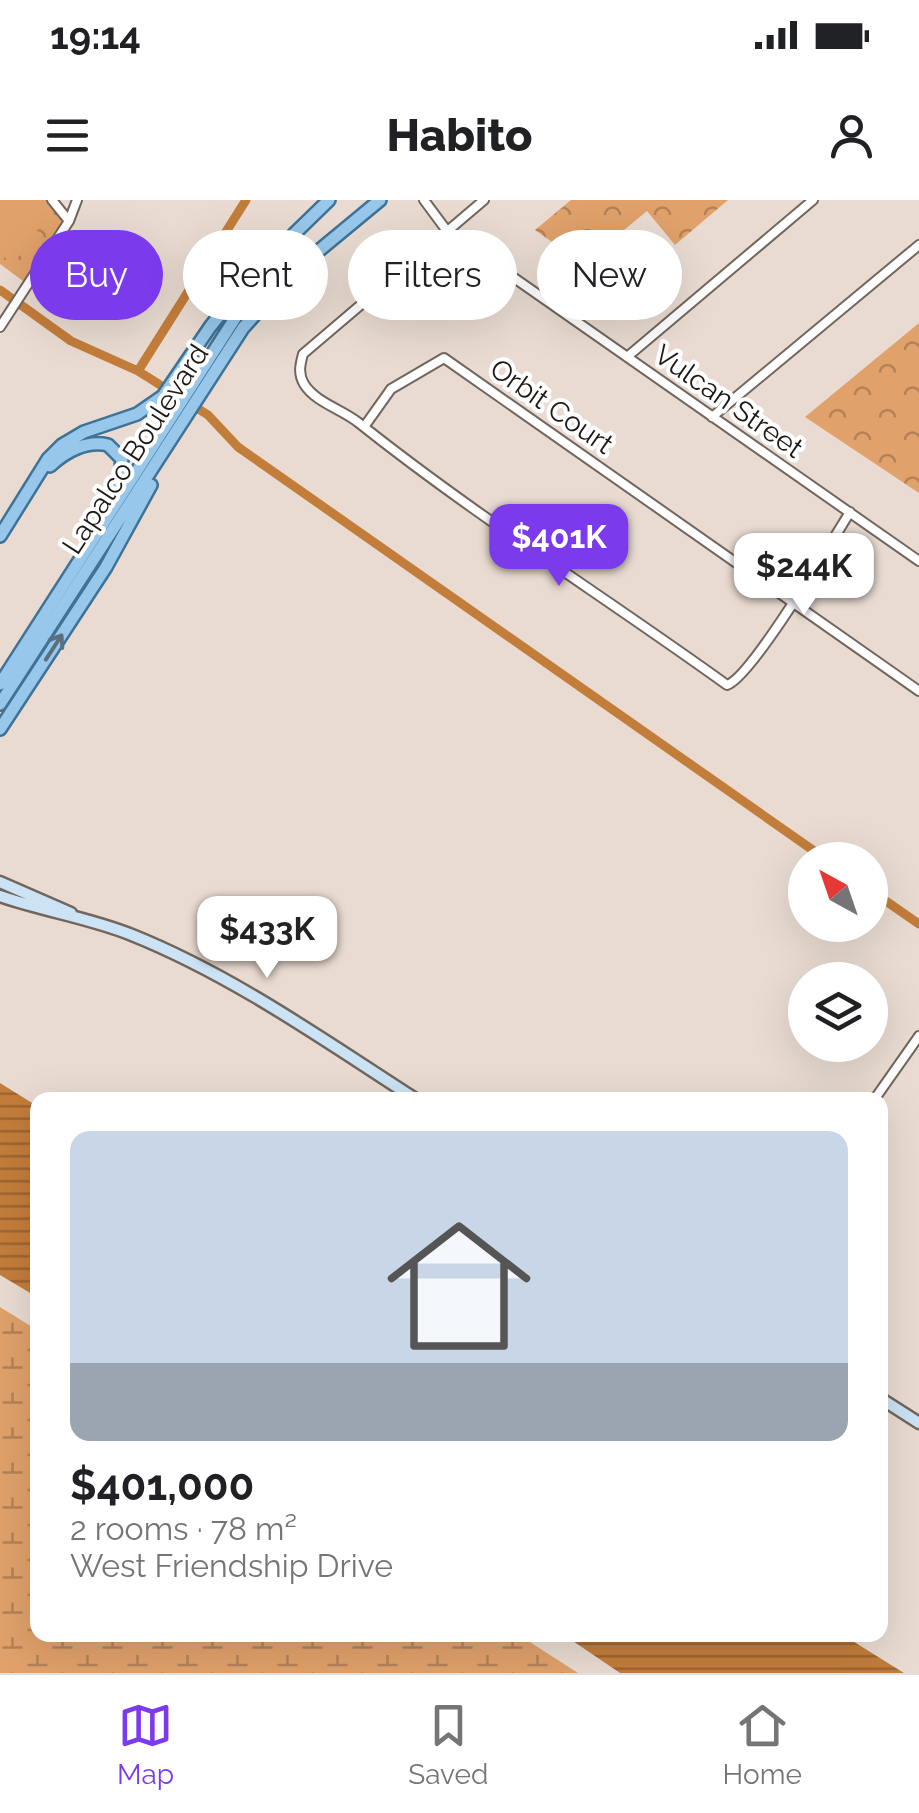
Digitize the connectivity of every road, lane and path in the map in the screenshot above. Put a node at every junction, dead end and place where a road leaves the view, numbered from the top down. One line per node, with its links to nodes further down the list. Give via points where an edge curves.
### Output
1 (52, 200): 8 (street)
2 (77, 200): 8 (street)
3 (328, 200): 16 (main road, Lapalco Boulevard, via 274,258); 20 (main road, via 268,253 156,402 76,436 52,454)
4 (379, 200): 16 (main road, Lapalco Boulevard, via 276,289)
5 (424, 200): 9 (street, Vulcan Street)
6 (484, 200): 10 (street)
7 (813, 200): 15 (street)
8 (68, 221): 14 (street)
9 (446, 230)
10 (448, 230)
11 (919, 245): 18 (street)
12 (517, 280): 15 (street, Vulcan Street)
13 (348, 316): 19 (street, via 303,354 299,368 318,399)
14 (1, 325)
15 (627, 357): 18 (street, Vulcan Street)
16 (196, 391): 17 (main road, Lapalco Boulevard)
17 (180, 416): 21 (main road, Lapalco Boulevard); 25 (main road, Lapalco Boulevard); 30 (main road, one-way to 17, via 117,548)
18 (712, 416): 22 (street, Vulcan Street)
19 (360, 424): 26 (street, Orbit Court, via 392,390 444,358); 26 (street, via 727,685)
20 (40, 476): 21 (main road, via 77,448 108,445 122,466); 23 (main road)
21 (112, 508): 25 (main road, Lapalco Boulevard)
22 (850, 512): 24 (street, Vulcan Street); 26 (street)
23 (0, 536)
24 (919, 560)
25 (67, 590): 27 (main road, Lapalco Boulevard); 29 (main road, Lapalco Boulevard)
26 (793, 601): 28 (street, Orbit Court)
27 (0, 684)
28 (919, 691)
29 (0, 704)
30 (0, 729)
31 (0, 882): 33 (main road)
32 (0, 896): 33 (main road)
33 (90, 922): 35 (main road, via 134,936 249,994)
34 (919, 1036): 36 (street)
35 (404, 1092)
36 (880, 1092)
37 (888, 1403): 38 (main road)
38 (919, 1423)

